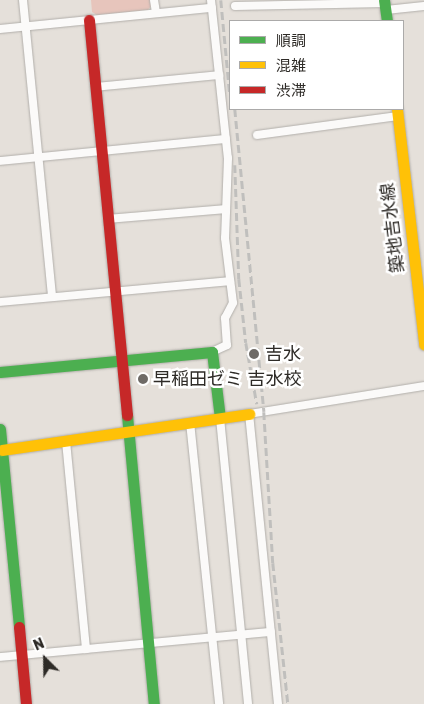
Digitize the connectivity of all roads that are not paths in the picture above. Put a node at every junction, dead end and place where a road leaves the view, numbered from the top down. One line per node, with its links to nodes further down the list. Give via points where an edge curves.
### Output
1 (23, 0): 9 (street)
2 (154, 0): 7 (street)
3 (212, 4): 7 (street); 11 (street)
4 (235, 6): 6 (street)
5 (424, 6): 6 (street)
6 (386, 9)
7 (156, 13): 8 (street)
8 (89, 20): 9 (street); 12 (street)
9 (26, 26): 10 (street); 17 (street)
10 (0, 29)
11 (219, 75): 12 (street); 15 (street)
12 (95, 87): 16 (street)
13 (398, 112): 14 (street); 25 (street, 築地吉水線)
14 (257, 135)
15 (226, 139): 16 (street); 19 (street)
16 (102, 152): 17 (street); 20 (street)
17 (38, 157): 18 (street); 23 (street)
18 (0, 161)
19 (226, 209): 20 (street); 21 (street, via 225,238)
20 (108, 219): 22 (street)
21 (230, 281): 22 (street); 27 (street, via 234,304 225,318 228,342 223,349)
22 (115, 292): 23 (street); 28 (street)
23 (52, 297): 24 (street)
24 (0, 302)
25 (422, 306): 26 (street, 築地吉水線)
26 (424, 344)
27 (212, 352): 28 (street); 32 (street)
28 (122, 361): 29 (street); 35 (street)
29 (0, 372)
30 (424, 386): 31 (street)
31 (249, 414): 32 (street); 39 (street)
32 (220, 418): 33 (street); 40 (street)
33 (190, 422): 35 (street); 41 (street)
34 (0, 429): 37 (street)
35 (129, 432): 36 (street); 42 (street)
36 (66, 441): 37 (street); 43 (street)
37 (1, 450): 38 (street)
38 (5, 538): 44 (street)
39 (271, 632): 40 (street); 50 (street)
40 (242, 634): 41 (street); 49 (street)
41 (213, 637): 42 (street); 48 (street)
42 (148, 643): 43 (street); 47 (street)
43 (86, 649): 44 (street)
44 (22, 655): 45 (street); 46 (street)
45 (0, 657)
46 (26, 704)
47 (154, 704)
48 (219, 704)
49 (248, 704)
50 (278, 704)

